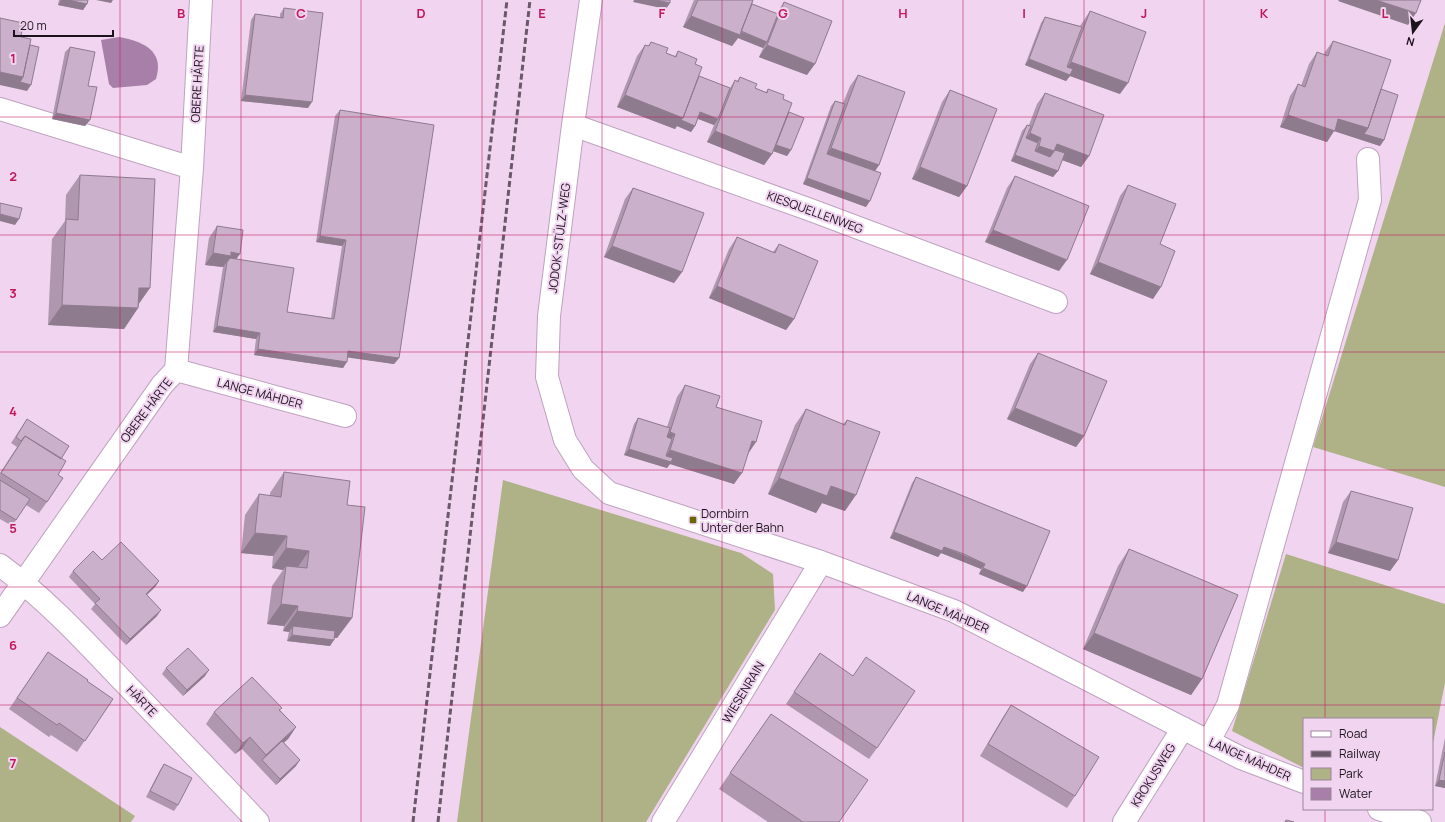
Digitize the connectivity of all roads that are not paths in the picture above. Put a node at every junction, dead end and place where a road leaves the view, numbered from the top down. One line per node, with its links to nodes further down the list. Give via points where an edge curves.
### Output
1 (201, 0): 6 (street, OBERE HÄRTE)
2 (591, 0): 4 (street, JODOK-STÜLZ-WEG)
3 (0, 109): 6 (street)
4 (573, 125): 7 (street, KIESQUELLENWEG); 10 (street, JODOK-STÜLZ-WEG, via 549,316 547,377 565,440)
5 (1368, 159): 16 (street, via 1370,200 1228,705)
6 (192, 168): 8 (street, OBERE HÄRTE)
7 (1056, 302)
8 (176, 370): 9 (street, LANGE MÄHDER); 13 (street, OBERE HÄRTE, via 162,385)
9 (345, 416)
10 (583, 469): 11 (street, LANGE MÄHDER, via 609,493)
11 (821, 562): 15 (street, LANGE MÄHDER, via 954,611); 20 (street, WIESENRAIN)
12 (0, 565): 13 (street, HÄRTE)
13 (23, 582): 14 (street, OBERE HÄRTE); 19 (street, HÄRTE, via 67,623)
14 (0, 616)
15 (1183, 728): 16 (street, LANGE MÄHDER); 21 (street, KROKUSWEG)
16 (1209, 741): 17 (street, LANGE MÄHDER, via 1241,758)
17 (1303, 782)
18 (1382, 810): 22 (street)
19 (258, 822)
20 (663, 822)
21 (1124, 822)
22 (1420, 822)

